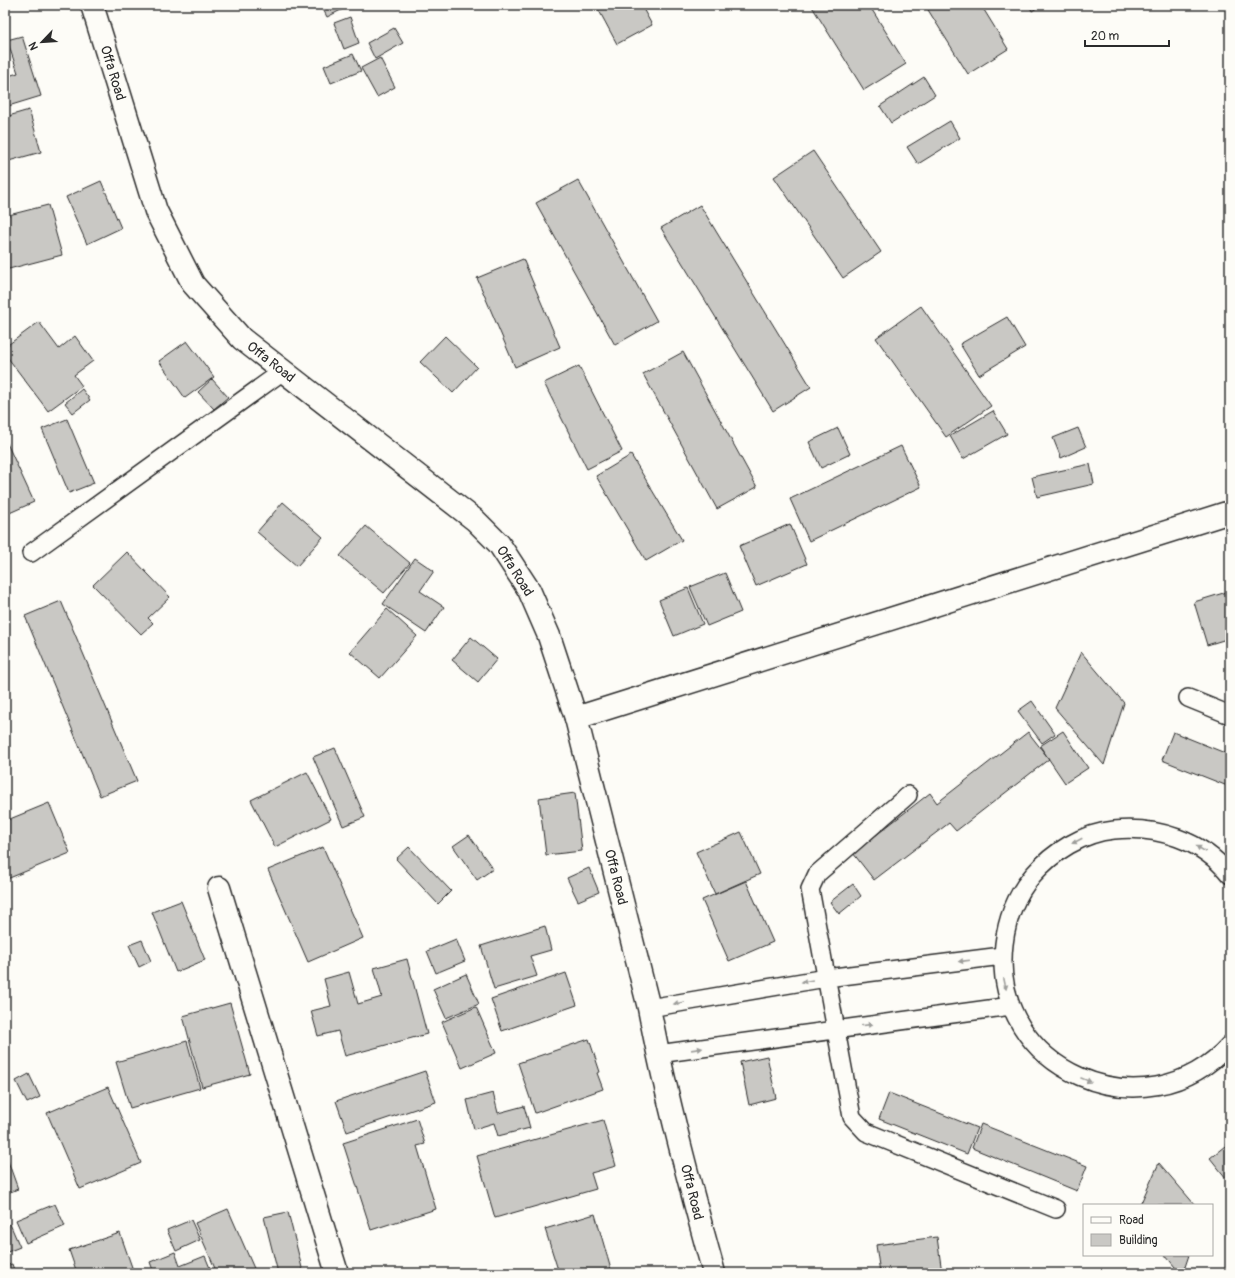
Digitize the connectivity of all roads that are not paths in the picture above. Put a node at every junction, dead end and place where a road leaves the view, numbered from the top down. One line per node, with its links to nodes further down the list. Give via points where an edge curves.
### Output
1 (92, 5): 2 (street, Offa Road, via 156,210 193,284 242,339)
2 (283, 371): 4 (lane); 7 (street, Offa Road, via 475,520 499,544 529,590)
3 (1230, 512): 7 (street)
4 (30, 552)
5 (1188, 698): 6 (lane)
6 (1230, 715)
7 (576, 718): 14 (street, Offa Road)
8 (908, 795): 12 (lane, via 817,874 810,889)
9 (1230, 875): 11 (lane, one-way to 11, via 1204,851 1182,839 1158,832 1133,828 1083,838 1041,865 1025,885 1013,907 1005,931)
10 (219, 888): 19 (street)
11 (1002, 956): 12 (lane, one-way to 12); 13 (lane, one-way to 13, via 1004,982)
12 (826, 978): 14 (lane, one-way to 14); 15 (lane)
13 (1011, 1006): 15 (lane, one-way to 13); 16 (lane, one-way to 16, via 1022,1027 1052,1061 1093,1083 1116,1088 1162,1086 1184,1079 1204,1068)
14 (649, 1008): 17 (street, Offa Road)
15 (836, 1028): 17 (lane, one-way to 15); 18 (lane, via 852,1118 866,1132)
16 (1230, 1044)
17 (658, 1054): 20 (street, Offa Road)
18 (1056, 1209)
19 (337, 1273)
20 (714, 1273)

